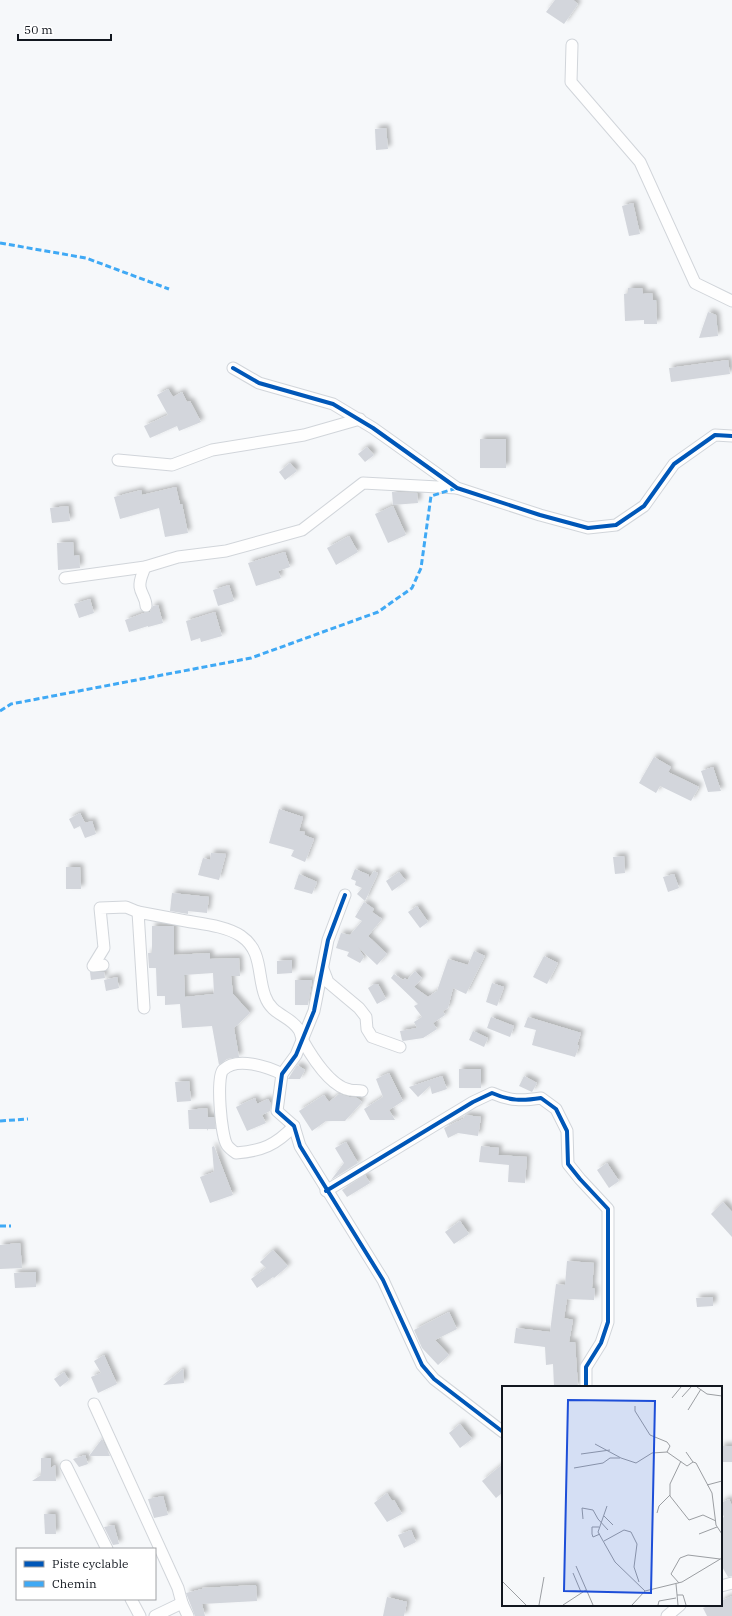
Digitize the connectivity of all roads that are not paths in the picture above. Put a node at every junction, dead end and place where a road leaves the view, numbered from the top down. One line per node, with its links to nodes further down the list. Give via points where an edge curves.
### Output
1 (572, 45): 2 (street, via 571,82 640,162 695,283)
2 (732, 301)
3 (233, 368): 4 (street, via 259,383 333,404)
4 (360, 419): 6 (street, via 304,435 212,450 172,465); 7 (street)
5 (732, 436): 7 (street, via 715,435 674,464 644,506 616,525 588,528)
6 (118, 460)
7 (457, 488): 8 (street, via 363,483 302,530 226,550 178,557)
8 (145, 567): 9 (street); 10 (street, via 140,588 146,598)
9 (65, 578)
10 (146, 606)
11 (345, 895): 14 (street, via 328,940)
12 (138, 912): 13 (street, via 126,907 100,908 104,948 93,966); 15 (street); 16 (street, via 202,924 241,936 254,950 259,962 264,996 269,1005 298,1029)
13 (103, 965)
14 (322, 969): 16 (street, via 314,1011); 17 (street, via 328,982 366,1017 367,1030 372,1037)
15 (144, 1008)
16 (302, 1040): 18 (street); 19 (street, via 334,1082 349,1090)
17 (400, 1047)
18 (282, 1074): 20 (street, via 277,1111); 20 (street, via 252,1064 234,1064 223,1070 220,1076 223,1129 227,1145 236,1153 254,1152 269,1146 282,1139)
19 (362, 1090)
20 (294, 1126): 21 (street, via 300,1146)
21 (326, 1191): 22 (street, via 492,1093 520,1101 540,1098 556,1109 567,1131 568,1164 608,1209 608,1322 601,1343 586,1367); 24 (street, via 383,1280 422,1365 434,1379)
22 (586, 1386)
23 (94, 1404): 30 (street, via 178,1588)
24 (502, 1431)
25 (66, 1466): 26 (street)
26 (107, 1548)
27 (732, 1583): 28 (street)
28 (722, 1586)
29 (132, 1600): 32 (street)
30 (182, 1603): 33 (street); 34 (street)
31 (679, 1606): 35 (street)
32 (140, 1616)
33 (155, 1616)
34 (188, 1616)
35 (667, 1616)

